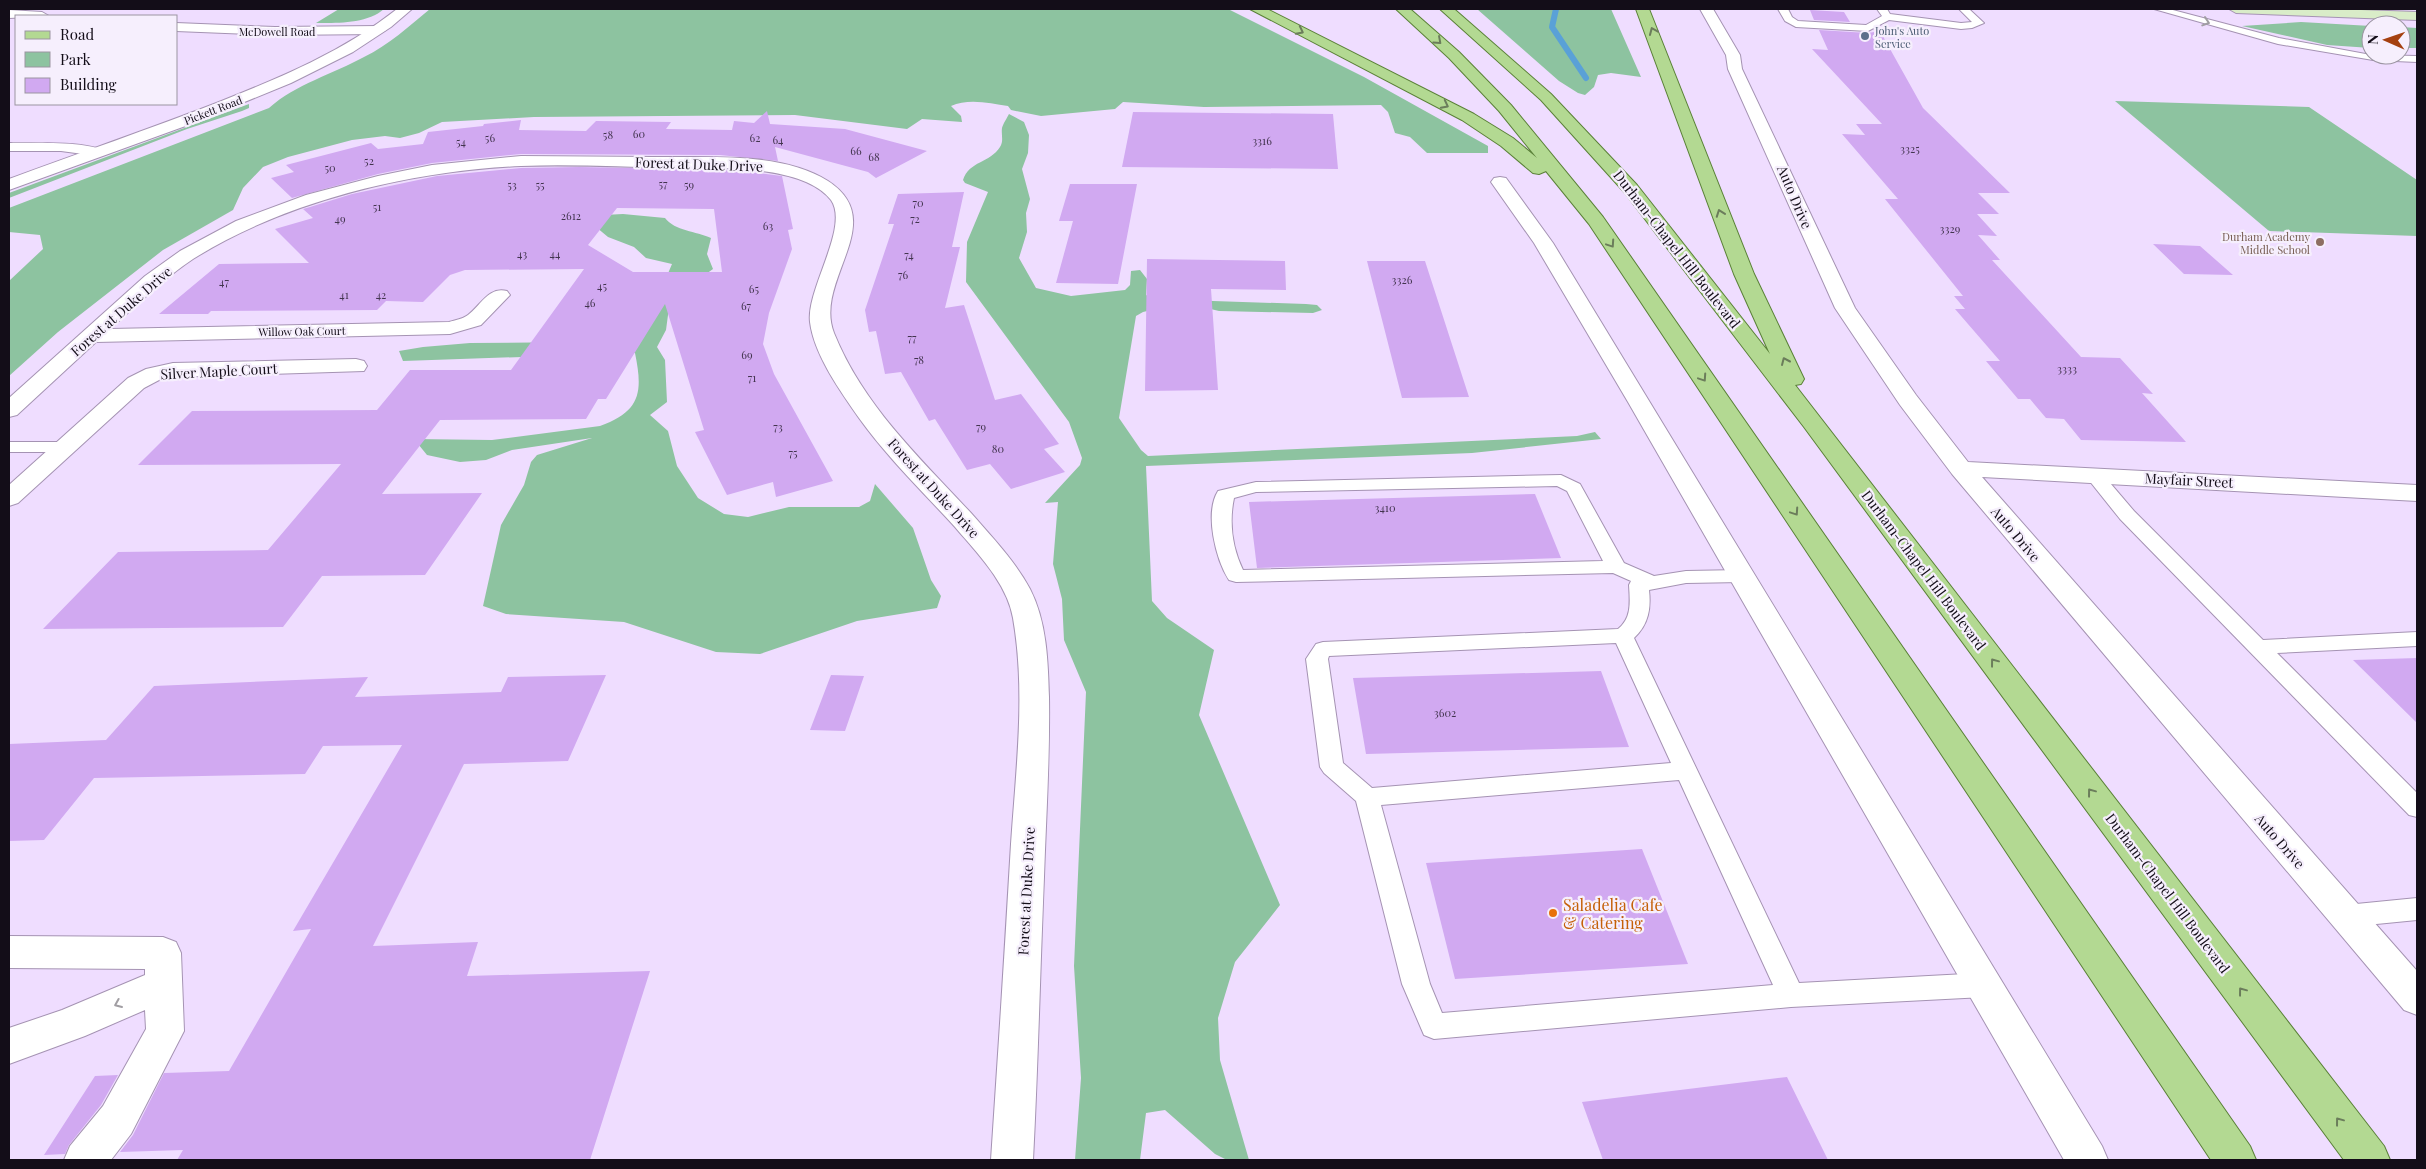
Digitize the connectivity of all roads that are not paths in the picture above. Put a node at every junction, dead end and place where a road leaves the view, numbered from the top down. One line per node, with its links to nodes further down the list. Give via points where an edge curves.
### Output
1 (405, 9): 16 (street, Pickett Road)
2 (1257, 9): 22 (main road, one-way to 22, via 1491,130)
3 (1402, 9): 22 (main road, one-way to 22, via 1454,55 1505,108)
4 (1446, 9): 27 (main road, Durham-Chapel Hill Boulevard, via 1546,97 1631,189)
5 (1644, 9): 27 (main road, one-way to 5, via 1741,266)
6 (1707, 9): 30 (street, Auto Drive, via 1733,55 1735,69 1845,308 1908,400)
7 (1783, 9): 11 (lane, via 1791,21 1801,24 1868,28)
8 (1964, 9): 11 (lane, via 1979,23 1936,24)
9 (2159, 9): 17 (lane, one-way to 17, via 2278,41 2373,57)
10 (2236, 9): 14 (main road)
11 (1884, 13)
12 (9, 14): 13 (street)
13 (26, 15)
14 (2417, 16)
15 (178, 27): 16 (street, McDowell Road, via 266,31)
16 (379, 30): 19 (street, Pickett Road, via 336,57 283,82)
17 (2417, 59)
18 (9, 146): 19 (lane)
19 (98, 152): 21 (street, Pickett Road)
20 (1500, 182): 35 (street, via 1543,243)
21 (9, 185)
22 (1596, 221): 54 (main road, one-way to 54)
23 (500, 294): 24 (street, Willow Oak Court, via 474,321 450,328)
24 (92, 336): 26 (street, Forest at Duke Drive); 52 (street, Forest at Duke Drive, via 152,280 223,234 312,199 409,174 521,161 743,163 791,171 819,183 838,197 845,213 844,230 826,284 820,315 837,367 871,418 991,552 1016,589 1026,612 1033,664 1034,736)
25 (356, 366): 29 (street, Silver Maple Court, via 173,370 154,374 136,383)
26 (9, 410)
27 (1812, 422): 55 (main road, Durham-Chapel Hill Boulevard, one-way to 27)
28 (9, 447): 29 (lane)
29 (66, 447): 33 (street, Silver Maple Court)
30 (1961, 469): 31 (street, Mayfair Street); 44 (street, Auto Drive)
31 (2093, 474): 32 (street, Mayfair Street); 39 (lane, via 2127,515)
32 (2417, 494)
33 (9, 498)
34 (1616, 568): 34 (lane, via 1236,576 1228,562 1220,512 1226,495 1256,487 1561,480 1574,488); 36 (lane)
35 (1742, 576): 36 (lane, via 1686,577); 47 (street)
36 (1652, 583): 37 (lane, via 1639,585 1641,610 1632,630)
37 (1623, 636): 40 (lane); 41 (lane, via 1323,649 1317,659 1332,767)
38 (2417, 639): 39 (lane)
39 (2258, 647): 42 (lane)
40 (1686, 771): 41 (lane); 48 (lane)
41 (1367, 797): 48 (lane, via 1416,984 1434,1026)
42 (2417, 808)
43 (2417, 909): 44 (lane)
44 (2346, 916): 49 (street, Auto Drive)
45 (9, 952): 46 (street, via 162,953)
46 (163, 985): 50 (street, one-way to 50); 51 (street, via 165,1031 117,1120)
47 (1984, 985): 48 (lane); 53 (street)
48 (1791, 995)
49 (2417, 998)
50 (9, 1046)
51 (85, 1160)
52 (1012, 1160)
53 (2087, 1160)
54 (2234, 1160)
55 (2368, 1160)

